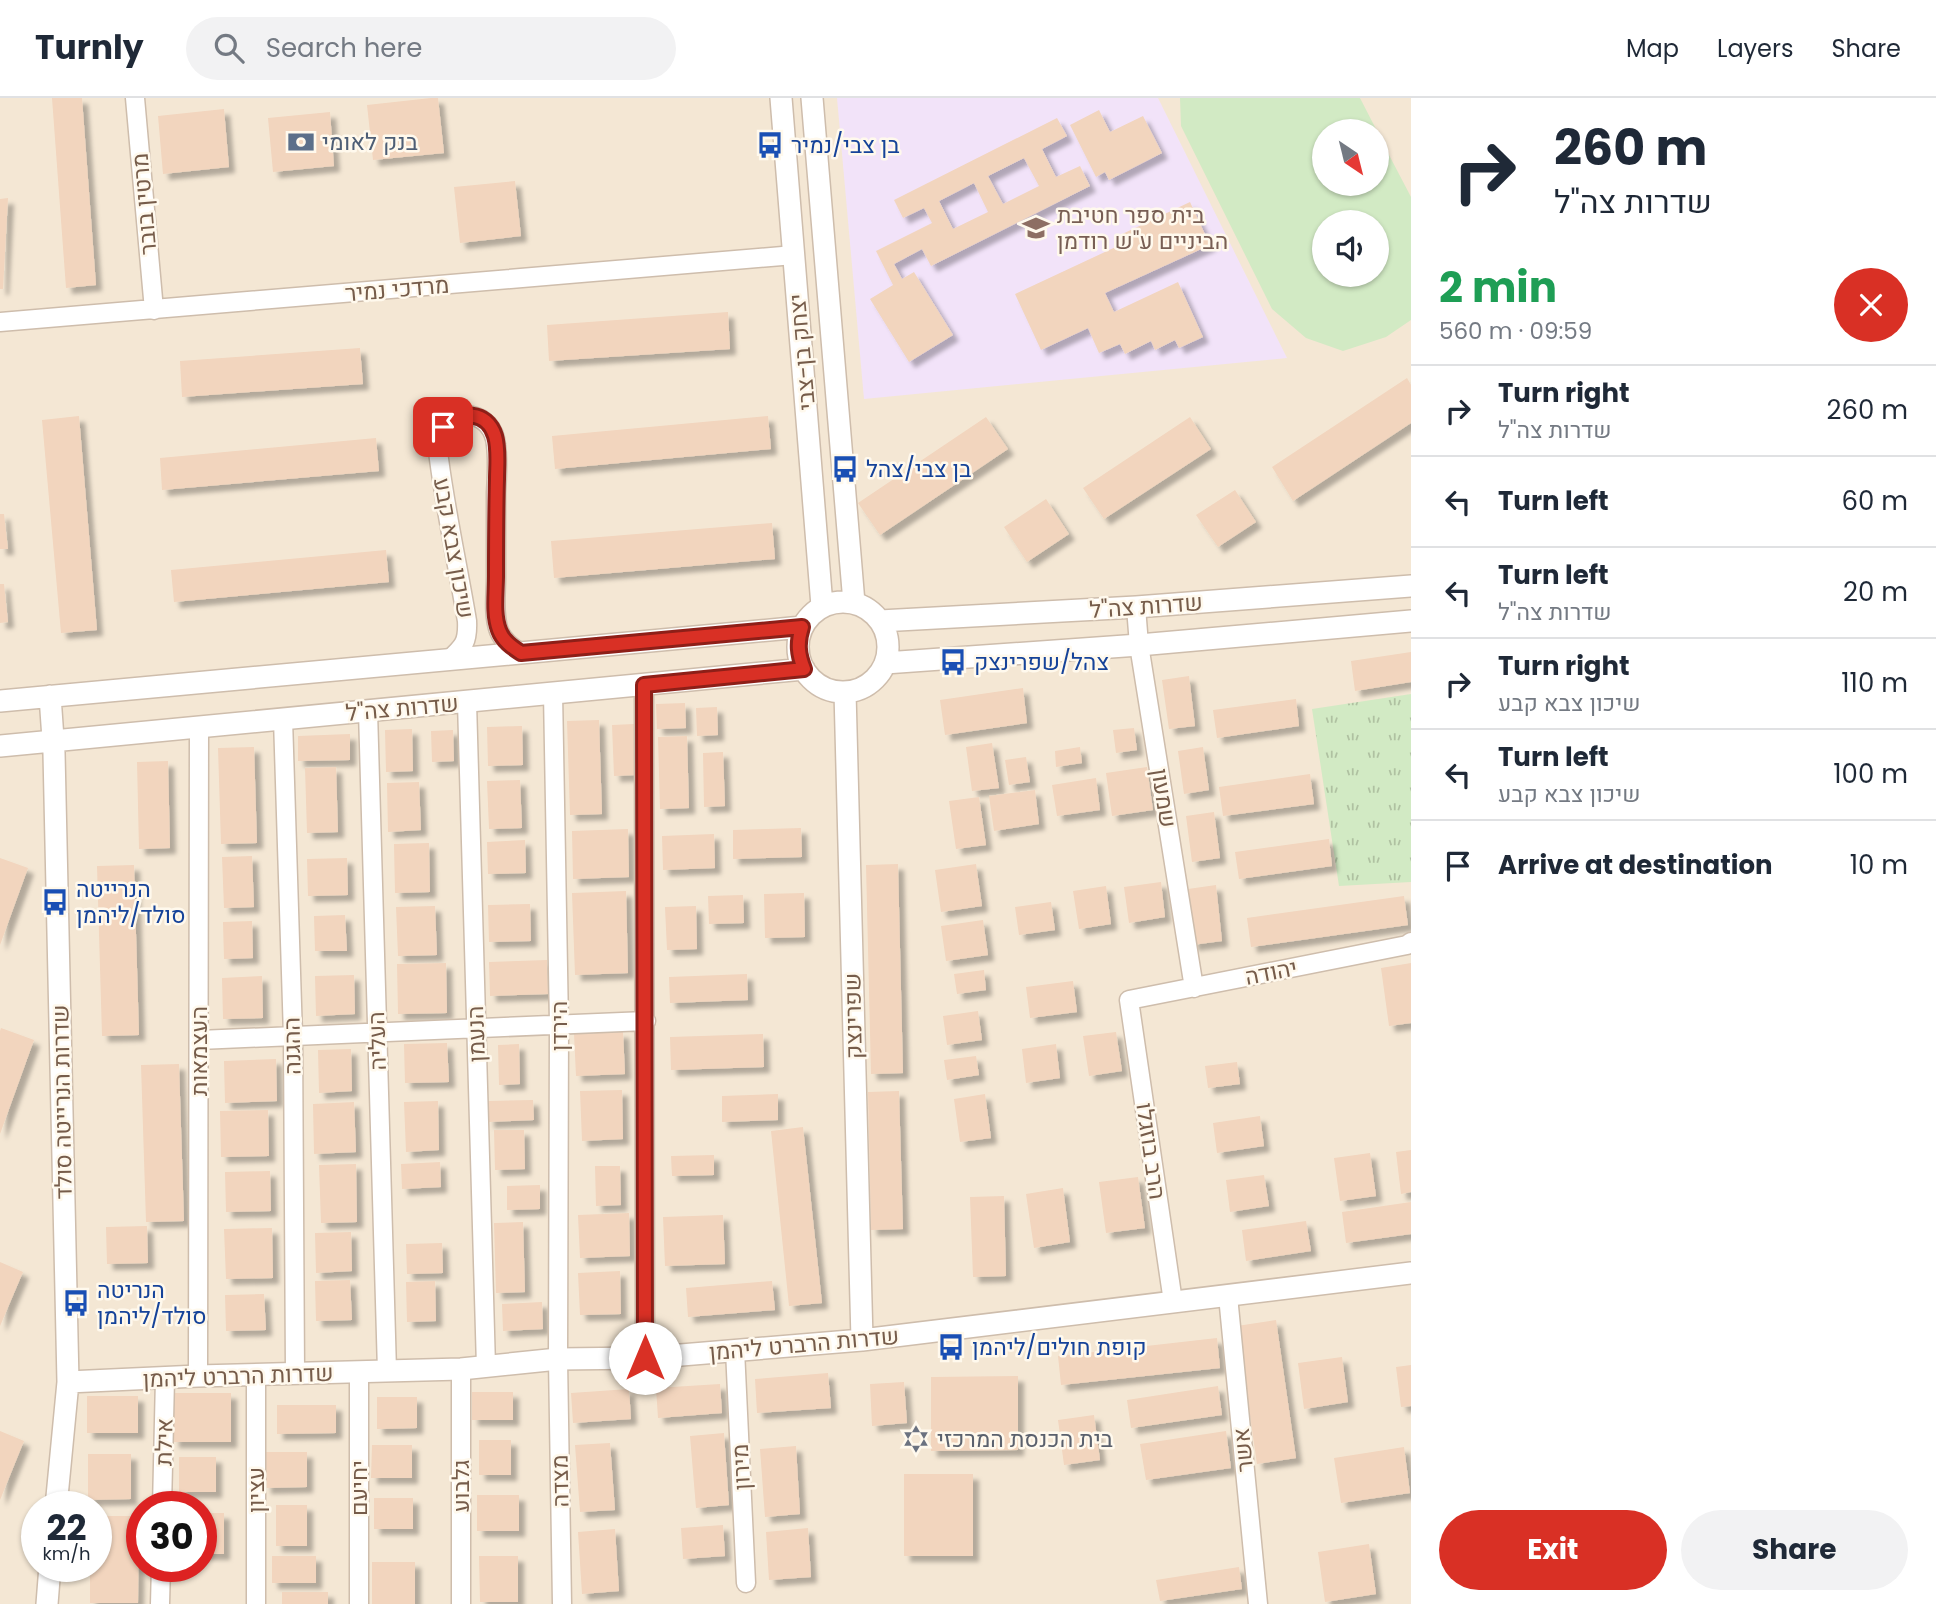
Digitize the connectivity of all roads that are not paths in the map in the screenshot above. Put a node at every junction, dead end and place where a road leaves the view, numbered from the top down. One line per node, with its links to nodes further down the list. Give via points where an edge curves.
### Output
1 (135, 98): 5 (street, מרטין בובר)
2 (781, 98): 4 (street, יצחק בן-צבי)
3 (812, 98): 8 (street, יצחק בן-צבי)
4 (794, 255): 5 (street, מרדכי נמיר); 9 (street, יצחק בן-צבי)
5 (154, 310): 6 (street, מרדכי נמיר)
6 (0, 322)
7 (1411, 586): 10 (street, שדרות צה"ל)
8 (854, 603): 9 (street); 11 (street)
9 (822, 606): 13 (street)
10 (1136, 607): 11 (street, שדרות צה"ל); 14 (street, שמעון)
11 (880, 621): 17 (street, via 888,649)
12 (1411, 621): 14 (street, שדרות צה"ל)
13 (802, 627): 15 (street, שדרות צה"ל); 18 (street, via 798,641)
14 (1139, 645): 17 (street, שדרות צה"ל); 31 (street, שמעון)
15 (521, 653): 16 (street, שדרות צה"ל); 16 (street, שיכון צבא קבע, via 505,640 497,622 495,435 485,421 467,416 449,422 437,442 468,635)
16 (449, 660): 22 (street, שדרות צה"ל)
17 (885, 663): 20 (street, via 869,683)
18 (804, 669): 19 (street, שדרות צה"ל); 20 (street, via 821,686)
19 (644, 685): 21 (street, שדרות צה"ל); 33 (street)
20 (845, 692): 42 (street, שפרינצק)
21 (552, 693): 24 (street, שדרות צה"ל); 34 (street, הירדן)
22 (50, 696): 23 (street, שדרות צה"ל); 28 (street, שדרות הנרייטה סולד)
23 (0, 701)
24 (467, 702): 25 (street, שדרות צה"ל); 35 (street, הנעמן)
25 (368, 711): 26 (street, שדרות צה"ל); 36 (street, העליה)
26 (283, 719): 27 (street, שדרות צה"ל); 37 (street, ההגנה)
27 (199, 727): 28 (street, שדרות צה"ל); 38 (street, העצמאות)
28 (54, 741): 29 (street, שדרות צה"ל); 54 (street, שדרות הנרייטה סולד)
29 (0, 746)
30 (1411, 942): 31 (street, יהודה)
31 (1194, 988): 32 (street, יהודה)
32 (1129, 999): 41 (street, הרב בוזגלו)
33 (646, 1021): 34 (street); 44 (street)
34 (559, 1024): 35 (street); 45 (street, הירדן)
35 (476, 1028): 36 (street); 46 (street, הנעמן)
36 (377, 1032): 37 (street); 48 (street, העליה)
37 (293, 1036): 38 (street); 49 (street, ההגנה)
38 (199, 1040): 52 (street, העצמאות)
39 (1411, 1273): 40 (street, שדרות הרברט ליהמן)
40 (1228, 1296): 41 (street, שדרות הרברט ליהמן); 66 (street, אשר)
41 (1173, 1302): 42 (street, שדרות הרברט ליהמן)
42 (862, 1339): 43 (street, שדרות הרברט ליהמן)
43 (735, 1350): 44 (street, שדרות הרברט ליהמן); 59 (street, מירון)
44 (645, 1358): 45 (street, שדרות הרברט ליהמן)
45 (558, 1359): 46 (street, שדרות הרברט ליהמן); 65 (street, מצדה)
46 (486, 1367): 47 (street, שדרות הרברט ליהמן)
47 (461, 1369): 48 (street, שדרות הרברט ליהמן); 64 (street, גלבוע)
48 (387, 1371): 50 (street, שדרות הרברט ליהמן)
49 (295, 1373): 50 (street, שדרות הרברט ליהמן); 51 (street, שדרות הרברט ליהמן)
50 (359, 1373): 63 (street, יחיעם)
51 (256, 1375): 52 (street, שדרות הרברט ליהמן); 62 (street, עציון)
52 (198, 1376): 53 (street, שדרות הרברט ליהמן)
53 (166, 1378): 54 (street, שדרות הרברט ליהמן); 56 (street, אילת)
54 (68, 1382): 55 (street, שדרות הנרייטה סולד)
55 (58, 1491)
56 (162, 1491)
57 (49, 1582): 60 (street)
58 (161, 1582): 61 (street)
59 (746, 1583)
60 (47, 1604)
61 (160, 1604)
62 (256, 1604)
63 (359, 1604)
64 (461, 1604)
65 (562, 1604)
66 (1258, 1604)

